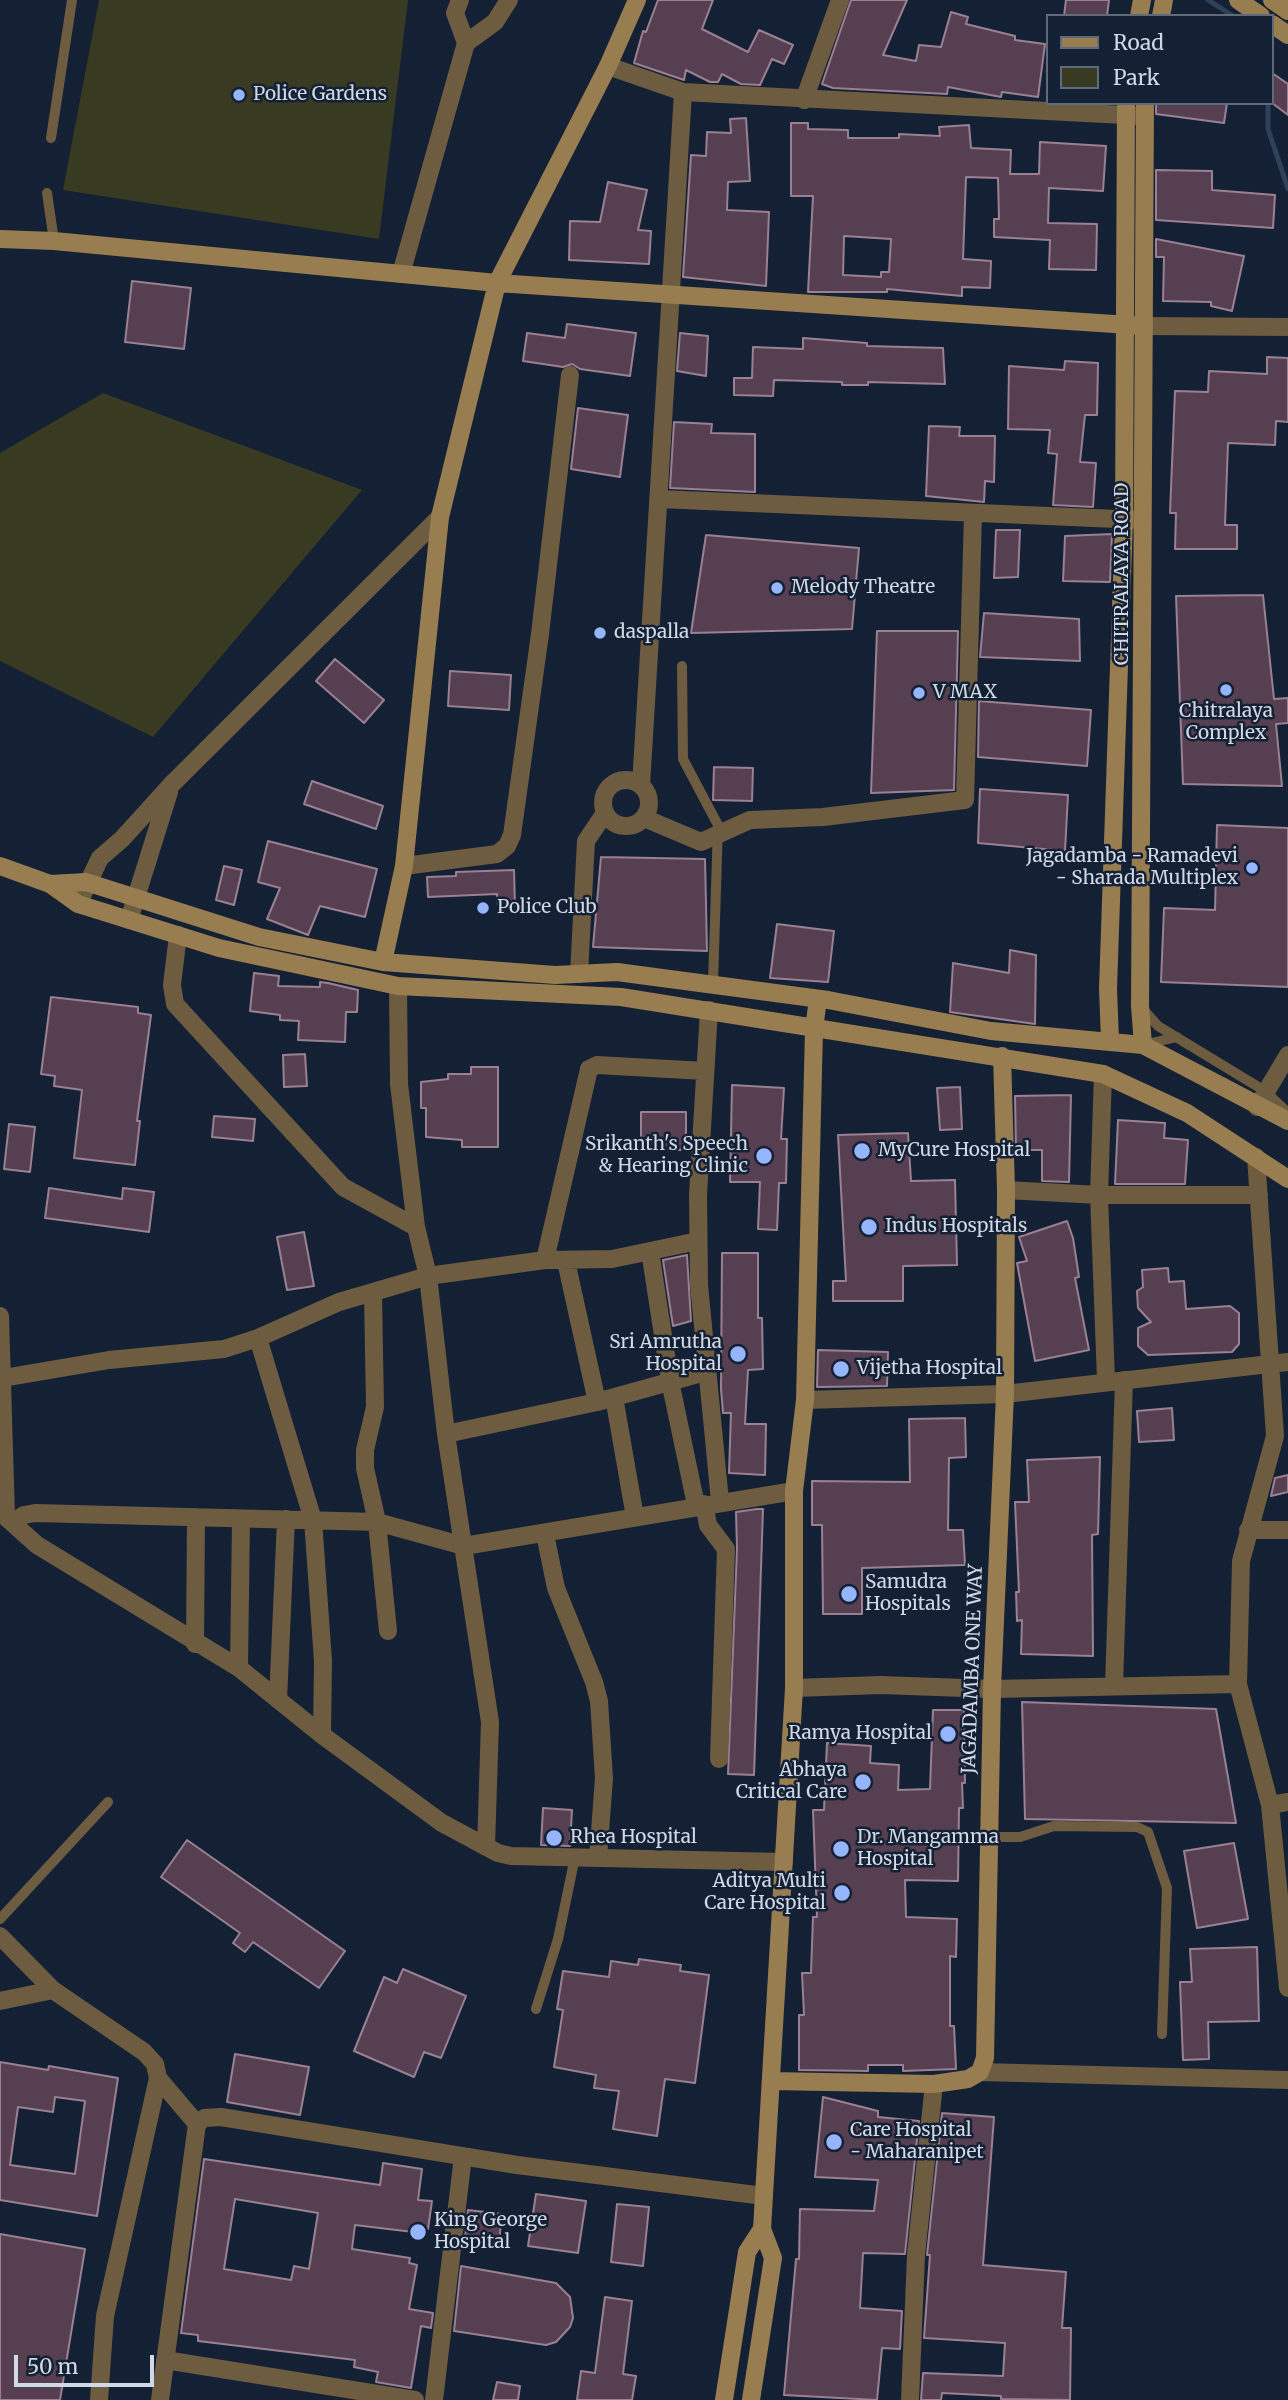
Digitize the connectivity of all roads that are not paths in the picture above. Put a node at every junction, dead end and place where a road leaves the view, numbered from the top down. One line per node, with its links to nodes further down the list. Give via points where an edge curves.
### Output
1 (72, 0): 16 (lane)
2 (460, 0): 10 (street, via 455,13)
3 (509, 0): 10 (street, via 495,22)
4 (637, 0): 11 (main road)
5 (840, 0): 13 (street)
6 (1238, 0): 9 (main road)
7 (1272, 0): 8 (main road)
8 (1288, 11)
9 (1258, 14)
10 (466, 43): 20 (street)
11 (608, 66): 12 (street); 21 (main road)
12 (682, 92): 13 (street); 22 (street)
13 (804, 100): 14 (street)
14 (1125, 109): 15 (street); 23 (main road, CHITRALAYA ROAD)
15 (1144, 110): 23 (main road, CHITRALAYA ROAD)
16 (51, 138)
17 (47, 193): 19 (lane)
18 (0, 239): 19 (main road)
19 (54, 241): 20 (main road)
20 (401, 274): 21 (main road)
21 (497, 283): 22 (main road); 28 (main road)
22 (669, 295): 23 (main road); 26 (street)
23 (1135, 326): 24 (street); 29 (main road, CHITRALAYA ROAD); 30 (main road, CHITRALAYA ROAD)
24 (1288, 327)
25 (570, 375): 38 (street, via 512,835 497,854)
26 (660, 499): 27 (street); 33 (street)
27 (973, 514): 29 (street); 36 (street, via 965,800 822,817 750,820)
28 (440, 517): 32 (street); 38 (main road)
29 (1124, 519): 30 (street); 56 (main road, CHITRALAYA ROAD)
30 (1145, 520): 51 (main road, CHITRALAYA ROAD)
31 (682, 666): 36 (lane, via 683,759 713,812)
32 (171, 785): 39 (street, via 100,858); 41 (street)
33 (641, 785): 34 (street, via 627,780 612,785 604,797); 35 (street, via 649,804)
34 (605, 813): 35 (street, via 624,826); 46 (street, via 586,841)
35 (644, 818): 36 (street, via 701,842)
36 (718, 835): 47 (lane)
37 (0, 866): 40 (main road)
38 (404, 866): 45 (main road)
39 (86, 882): 40 (main road); 41 (main road); 42 (street)
40 (50, 884): 42 (main road)
41 (137, 897): 43 (street); 45 (main road, via 259,937)
42 (78, 904): 43 (main road)
43 (129, 920): 44 (main road)
44 (178, 935): 48 (main road); 70 (street, via 172,985 176,1004 343,1187)
45 (383, 962): 46 (main road)
46 (579, 974): 47 (main road, via 617,972)
47 (713, 983): 49 (main road)
48 (398, 986): 52 (main road, via 621,997); 70 (street, via 399,1084)
49 (818, 999): 50 (main road); 53 (main road)
50 (840, 1002): 54 (main road); 56 (main road, via 991,1031)
51 (1140, 1006): 55 (lane, via 1158,1026); 57 (main road, CHITRALAYA ROAD)
52 (709, 1010): 53 (main road); 60 (street)
53 (814, 1029): 54 (main road); 87 (main road)
54 (836, 1031): 59 (main road)
55 (1177, 1037): 57 (lane); 62 (lane)
56 (1110, 1040): 57 (main road)
57 (1143, 1045): 62 (main road)
58 (1288, 1055): 62 (street)
59 (1002, 1056): 61 (main road); 67 (main road, JAGADAMBA ONE WAY)
60 (705, 1071): 71 (street); 73 (street, via 597,1065 589,1069)
61 (1103, 1074): 65 (main road, via 1187,1113); 68 (street)
62 (1261, 1099): 63 (lane); 64 (main road)
63 (1288, 1113)
64 (1288, 1121)
65 (1256, 1157): 66 (main road); 69 (street)
66 (1288, 1179)
67 (1006, 1190): 68 (street); 85 (main road, JAGADAMBA ONE WAY)
68 (1099, 1195): 69 (street); 83 (street)
69 (1259, 1195): 80 (street)
70 (416, 1227): 75 (street)
71 (698, 1241): 72 (street); 81 (street)
72 (649, 1251): 74 (street, via 612,1259); 84 (street)
73 (545, 1260): 74 (street); 75 (street)
74 (566, 1261): 86 (street)
75 (428, 1276): 76 (street); 88 (street)
76 (373, 1295): 78 (street, via 339,1302); 97 (street, via 375,1408 365,1468)
77 (0, 1315): 82 (street)
78 (258, 1338): 82 (street, via 224,1349 109,1360); 96 (street)
79 (1288, 1362): 80 (street)
80 (1270, 1366): 83 (street); 98 (street, via 1275,1436)
81 (705, 1373): 84 (street); 90 (street)
82 (3, 1378): 91 (street)
83 (1115, 1380): 85 (street); 106 (street)
84 (670, 1381): 86 (street); 90 (street)
85 (1005, 1394): 87 (street); 108 (main road, JAGADAMBA ONE WAY)
86 (605, 1399): 88 (street); 93 (street)
87 (804, 1400): 89 (main road)
88 (446, 1434): 101 (street)
89 (794, 1491): 90 (street); 107 (main road)
90 (706, 1504): 93 (street); 111 (street, via 708,1525 726,1549)
91 (6, 1517): 92 (street, via 36,1513); 103 (street, via 37,1545)
92 (196, 1517): 94 (street); 103 (street)
93 (635, 1517): 100 (street)
94 (241, 1519): 95 (street); 104 (street)
95 (286, 1519): 96 (street); 109 (street)
96 (313, 1520): 97 (street); 110 (street, via 323,1661)
97 (377, 1522): 101 (street); 102 (street)
98 (1248, 1530): 99 (street); 105 (street, via 1241,1561)
99 (1288, 1530)
100 (545, 1534): 101 (street); 118 (street, via 556,1588 599,1701 604,1778)
101 (464, 1546): 116 (street, via 490,1722)
102 (388, 1631)
103 (195, 1644): 104 (street)
104 (239, 1668): 109 (street)
105 (1238, 1684): 106 (street); 114 (street)
106 (1114, 1686): 108 (street)
107 (794, 1688): 108 (street); 119 (main road)
108 (992, 1689): 115 (main road, JAGADAMBA ONE WAY)
109 (278, 1700): 110 (street)
110 (322, 1735): 116 (street, via 442,1824)
111 (719, 1759)
112 (107, 1802): 120 (lane)
113 (1288, 1802): 114 (street)
114 (1270, 1805): 122 (street)
115 (989, 1837): 126 (lane, via 1020,1838 1055,1826 1137,1827 1149,1832 1168,1895); 127 (main road, JAGADAMBA ONE WAY, via 985,2058)
116 (486, 1847): 117 (street, via 511,1856)
117 (575, 1857): 118 (street); 125 (lane, via 558,1939)
118 (598, 1858): 119 (street)
119 (784, 1863): 130 (main road)
120 (0, 1919)
121 (0, 1936): 123 (street)
122 (1288, 1988)
123 (53, 1990): 124 (street); 128 (street, via 144,2052 155,2064)
124 (0, 2001)
125 (536, 2008)
126 (1161, 2034)
127 (981, 2072): 129 (street); 131 (main road, via 968,2079)
128 (158, 2078): 132 (street); 137 (street, via 105,2316)
129 (1288, 2080)
130 (771, 2081): 131 (main road); 134 (main road)
131 (934, 2084): 143 (street, via 916,2255)
132 (197, 2124): 133 (street, via 221,2116); 136 (street)
133 (463, 2156): 134 (street); 140 (street)
134 (764, 2196): 135 (main road)
135 (762, 2229): 141 (main road, via 747,2252); 142 (main road, via 773,2258)
136 (165, 2360): 138 (street); 139 (street)
137 (99, 2400)
138 (160, 2400)
139 (415, 2400)
140 (435, 2400)
141 (724, 2400)
142 (751, 2400)
143 (910, 2400)

